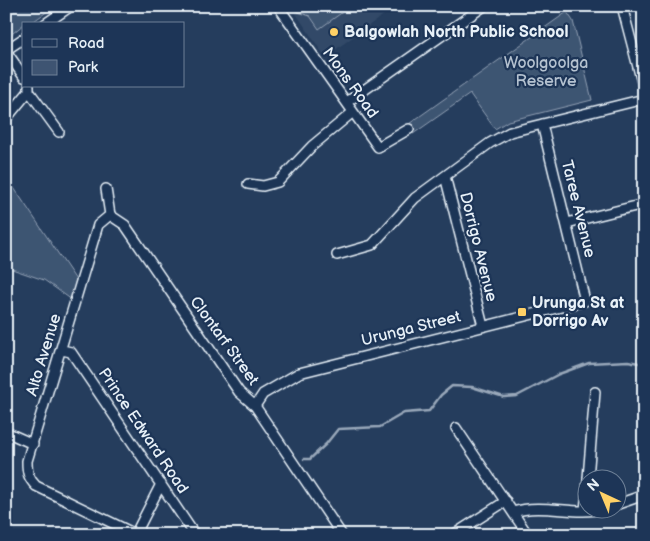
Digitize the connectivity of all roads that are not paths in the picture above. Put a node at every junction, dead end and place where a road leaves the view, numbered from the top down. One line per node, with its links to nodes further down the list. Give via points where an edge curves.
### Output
1 (71, 6): 5 (street)
2 (278, 6): 12 (street, Mons Road)
3 (484, 6): 12 (street)
4 (622, 6): 10 (street)
5 (48, 22)
6 (22, 39): 7 (street)
7 (6, 50): 8 (street)
8 (22, 74)
9 (29, 89): 14 (street); 17 (street)
10 (644, 90)
11 (644, 99): 15 (street)
12 (347, 102): 13 (street, Mons Road)
13 (354, 112): 16 (street, Mons Road, via 378,147); 19 (street, via 312,146 278,182 263,186)
14 (6, 119)
15 (542, 124): 18 (street, via 510,132); 23 (street, Taree Avenue)
16 (410, 129)
17 (59, 132)
18 (444, 176): 24 (street, via 415,198 372,245); 26 (street, Dorrigo Avenue)
19 (248, 184)
20 (106, 189): 22 (street)
21 (644, 204): 23 (street)
22 (110, 215): 27 (street, Alto Avenue, via 98,225); 29 (street, Clontarf Street, via 125,225 240,392)
23 (567, 223): 25 (street, Taree Avenue)
24 (337, 255)
25 (585, 300): 26 (street, Urunga Street)
26 (483, 326): 29 (street, Urunga Street, via 299,373 262,394)
27 (62, 350): 32 (street, Alto Avenue); 34 (street, Prince Edward Road, via 71,352)
28 (595, 392): 33 (street)
29 (255, 406): 42 (street, Clontarf Street)
30 (456, 428): 36 (street)
31 (6, 432): 32 (street)
32 (33, 444): 40 (street, Alto Avenue, via 27,470 29,479 36,486)
33 (589, 468)
34 (161, 484): 40 (street); 41 (street, Prince Edward Road)
35 (644, 495): 37 (street)
36 (506, 501): 39 (street); 43 (street)
37 (628, 501)
38 (578, 510): 39 (street, via 526,508)
39 (513, 512): 44 (street)
40 (135, 535)
41 (195, 535)
42 (342, 535)
43 (453, 535)
44 (528, 535)

